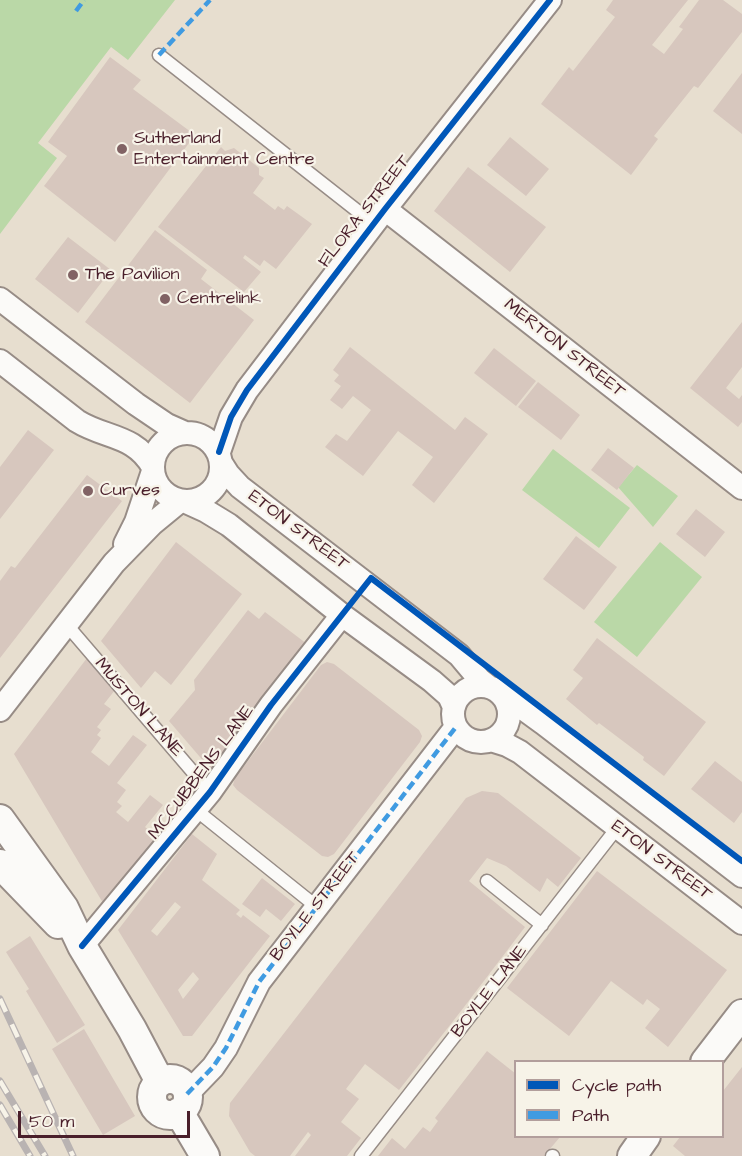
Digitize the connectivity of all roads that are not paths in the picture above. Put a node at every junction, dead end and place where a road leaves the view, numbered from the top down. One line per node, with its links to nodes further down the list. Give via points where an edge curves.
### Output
1 (550, 0): 3 (street, FLORA STREET)
2 (159, 55): 3 (lane, MERTON STREET)
3 (380, 217): 6 (street, FLORA STREET); 10 (street, MERTON STREET)
4 (0, 299): 7 (street, via 136,404 167,425)
5 (0, 361): 9 (street, via 88,428 137,447)
6 (247, 390): 7 (street, FLORA STREET, via 217,418); 8 (street, FLORA STREET, via 231,417)
7 (188, 433): 8 (street, via 207,439); 9 (street, via 172,436 162,444 155,454)
8 (220, 458): 11 (street, via 220,478 212,491 199,499); 16 (street, ETON STREET, via 240,487 459,655 480,680)
9 (153, 469): 11 (street, via 160,488); 12 (street, via 136,522)
10 (742, 488)
11 (182, 501): 12 (street, via 152,524); 13 (street, ETON STREET, via 229,525)
12 (114, 563): 14 (street)
13 (342, 615): 19 (street, ETON STREET, via 446,693); 21 (street, MCCUBBENS LANE)
14 (66, 624): 15 (street); 21 (lane, MUSTON LANE)
15 (19, 684): 17 (street); 18 (street)
16 (494, 689): 19 (street, via 470,687 460,695); 20 (street, via 508,703 509,718 503,732); 26 (street, ETON STREET)
17 (0, 702)
18 (0, 710)
19 (455, 717): 20 (street, via 466,738); 28 (street, BOYLE STREET)
20 (491, 740): 24 (street, ETON STREET, via 515,749)
21 (210, 792): 22 (street, MCCUBBENS LANE)
22 (196, 810): 28 (lane); 31 (street, MCCUBBENS LANE)
23 (0, 819): 31 (street, via 64,908)
24 (617, 828): 29 (street, ETON STREET); 30 (lane, BOYLE LANE)
25 (0, 864): 31 (street)
26 (742, 876)
27 (487, 881): 30 (lane)
28 (317, 907): 34 (street, BOYLE STREET, via 254,989 226,1048)
29 (742, 923)
30 (542, 925): 37 (lane, BOYLE LANE)
31 (82, 946): 34 (street, via 160,1082 152,1096 155,1107 164,1114 175,1114)
32 (742, 1014): 33 (street)
33 (707, 1060)
34 (183, 1103): 36 (street)
35 (645, 1138): 38 (street)
36 (205, 1156)
37 (361, 1156)
38 (632, 1156)

